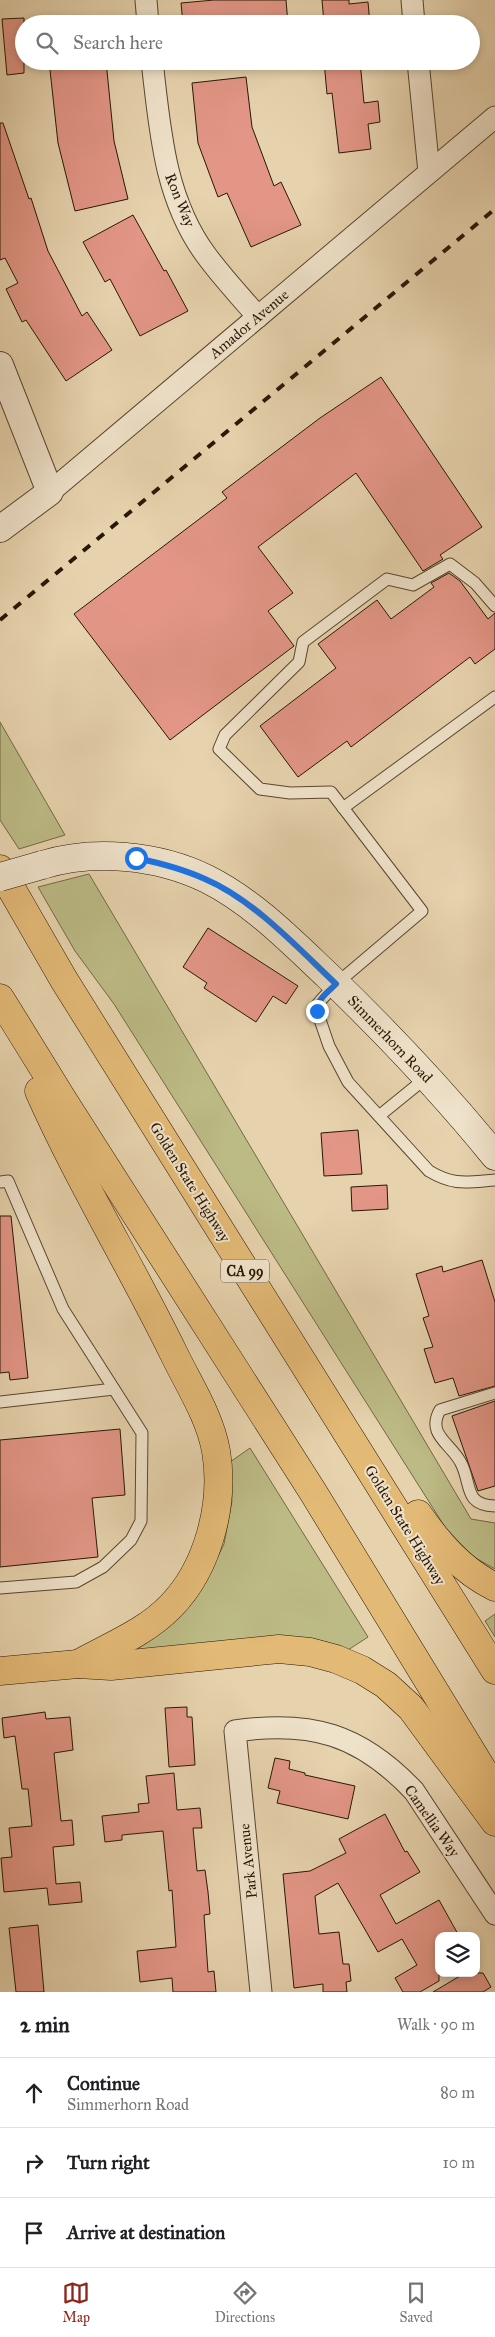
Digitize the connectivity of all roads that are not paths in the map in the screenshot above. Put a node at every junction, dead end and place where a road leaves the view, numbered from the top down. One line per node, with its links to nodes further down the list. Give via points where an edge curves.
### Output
1 (146, 0): 3 (street)
2 (412, 0): 4 (street)
3 (147, 15)
4 (413, 15)
5 (153, 70): 9 (street, Ron Way, via 160,132 174,194 206,254)
6 (419, 70): 8 (street)
7 (495, 116): 8 (street, Amador Avenue)
8 (429, 172): 9 (street, Amador Avenue)
9 (258, 317): 11 (street, Amador Avenue)
10 (0, 365): 11 (street)
11 (50, 492): 12 (street, Amador Avenue)
12 (0, 529)
13 (495, 606): 15 (lane, via 475,583 450,564 413,585 387,579 303,642 299,662 225,735 219,749 260,789 290,793 331,792)
14 (495, 697): 15 (lane)
15 (343, 808): 18 (lane, via 422,911)
16 (0, 869): 27 (highway, Golden State Highway / CA 99, via 69,988)
17 (0, 877): 18 (main road, Simmerhorn Road, bridge, via 63,858 87,856 136,858 172,866 206,879 248,905)
18 (336, 984): 21 (main road, Simmerhorn Road); 22 (lane, via 317,1005 317,1011 329,1046 348,1082)
19 (0, 998): 37 (highway, via 313,1492)
20 (0, 1003): 33 (highway, via 47,1109 203,1414 216,1450 219,1478 212,1531 186,1587 152,1622)
21 (427, 1077): 22 (lane); 23 (main road, Simmerhorn Road)
22 (379, 1116): 24 (lane, via 429,1171 445,1181)
23 (495, 1156)
24 (495, 1180)
25 (0, 1182): 26 (lane, via 8,1181 63,1309)
26 (114, 1389): 29 (lane); 32 (lane, via 142,1433 141,1521 131,1540 103,1567 76,1582)
27 (323, 1392): 31 (highway, via 448,1554); 34 (highway, Golden State Highway / CA 99)
28 (495, 1393): 30 (lane, via 440,1410 435,1419 437,1433 462,1464 467,1488 473,1498 482,1505)
29 (0, 1402)
30 (495, 1506)
31 (495, 1587)
32 (0, 1588)
33 (78, 1664): 35 (highway); 38 (highway, via 111,1666 279,1649 336,1659 386,1685 411,1708)
34 (495, 1670)
35 (0, 1671)
36 (235, 1731): 39 (street, Camellia Way, via 268,1726 298,1727 328,1733 373,1754 414,1790); 40 (street, Park Avenue)
37 (495, 1790)
38 (495, 1822)
39 (495, 1914)
40 (261, 1992)

